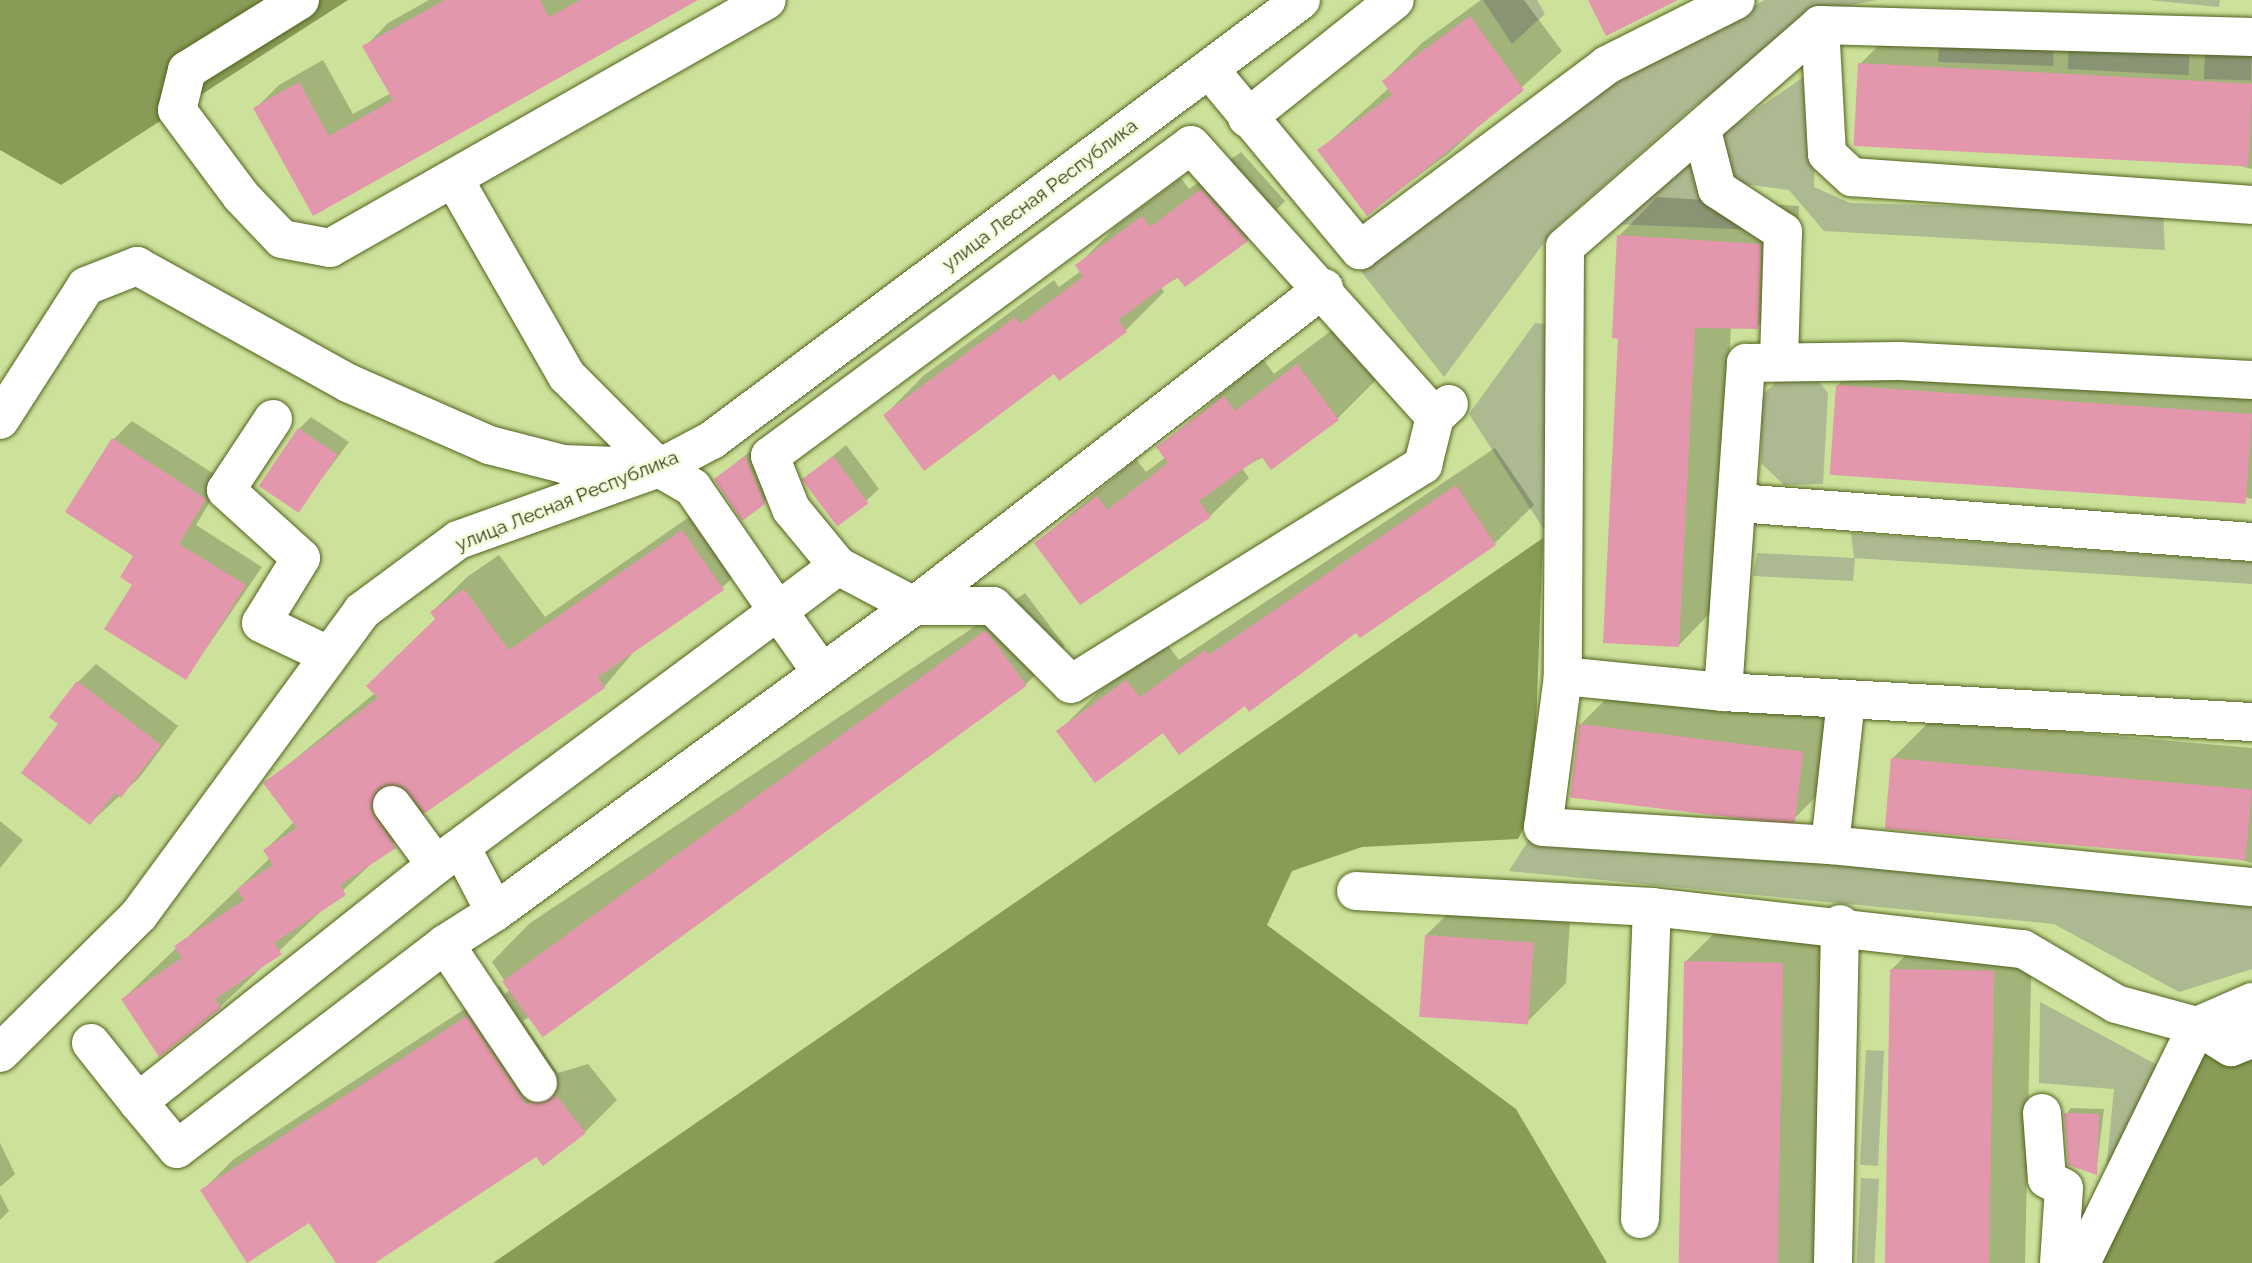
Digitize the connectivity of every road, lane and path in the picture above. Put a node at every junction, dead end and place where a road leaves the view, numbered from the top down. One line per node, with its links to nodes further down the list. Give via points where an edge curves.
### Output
1 (300, 0): 12 (street, via 187,69 177,110 241,196 282,239 330,248)
2 (767, 0): 6 (street)
3 (1301, 0): 9 (street, улица Лесная Республика)
4 (1395, 0): 10 (street)
5 (1736, 0): 10 (street, via 1606,65 1360,250)
6 (725, 10): 12 (street)
7 (1820, 25): 8 (street); 11 (street); 13 (street, via 1827,154 1852,177)
8 (2252, 37)
9 (1209, 69): 10 (street); 19 (street, улица Лесная Республика, via 712,440)
10 (1247, 118)
11 (1702, 131): 15 (street, via 1717,189 1783,232); 27 (street, via 1565,247)
12 (454, 179): 19 (street, via 567,376)
13 (2252, 205)
14 (1325, 288): 22 (street, via 1191,145 769,456 791,509); 23 (street); 23 (street, via 1442,411 1423,465 1072,684 993,606)
15 (1779, 360): 16 (street); 20 (street, via 1746,363)
16 (2252, 380)
17 (273, 419): 25 (street, via 226,490 301,558 261,623)
18 (0, 420): 19 (street, via 86,286 137,266 348,383 489,445 562,464)
19 (659, 468): 24 (street, via 693,488); 25 (street, улица Лесная Республика, via 458,540 362,611)
20 (1738, 503): 21 (street); 28 (street)
21 (2252, 542)
22 (838, 566): 23 (street); 24 (street)
23 (914, 606): 26 (street)
24 (778, 611): 26 (street); 33 (street)
25 (328, 655): 44 (street, улица Лесная Республика, via 139,915)
26 (822, 673): 37 (street)
27 (1563, 676): 28 (street); 32 (street, via 1543,827)
28 (1723, 692): 29 (street)
29 (1846, 699): 30 (street); 32 (street)
30 (2252, 722)
31 (392, 805): 33 (street)
32 (1830, 845): 34 (street)
33 (449, 857): 37 (street); 46 (street)
34 (2252, 887)
35 (1356, 891): 36 (street)
36 (1651, 907): 38 (street); 48 (street)
37 (495, 912): 39 (street)
38 (1840, 924): 41 (street, via 2023,949 2116,1004); 49 (street)
39 (445, 944): 45 (street); 46 (street, via 177,1149)
40 (2252, 1002): 41 (street)
41 (2197, 1026): 42 (street, via 2231,1047); 51 (street)
42 (2252, 1039)
43 (90, 1044): 46 (street)
44 (0, 1054)
45 (538, 1083)
46 (138, 1102)
47 (2042, 1113): 50 (street, via 2047,1179 2064,1188)
48 (1640, 1219)
49 (1833, 1263)
50 (2059, 1263)
51 (2081, 1263)

